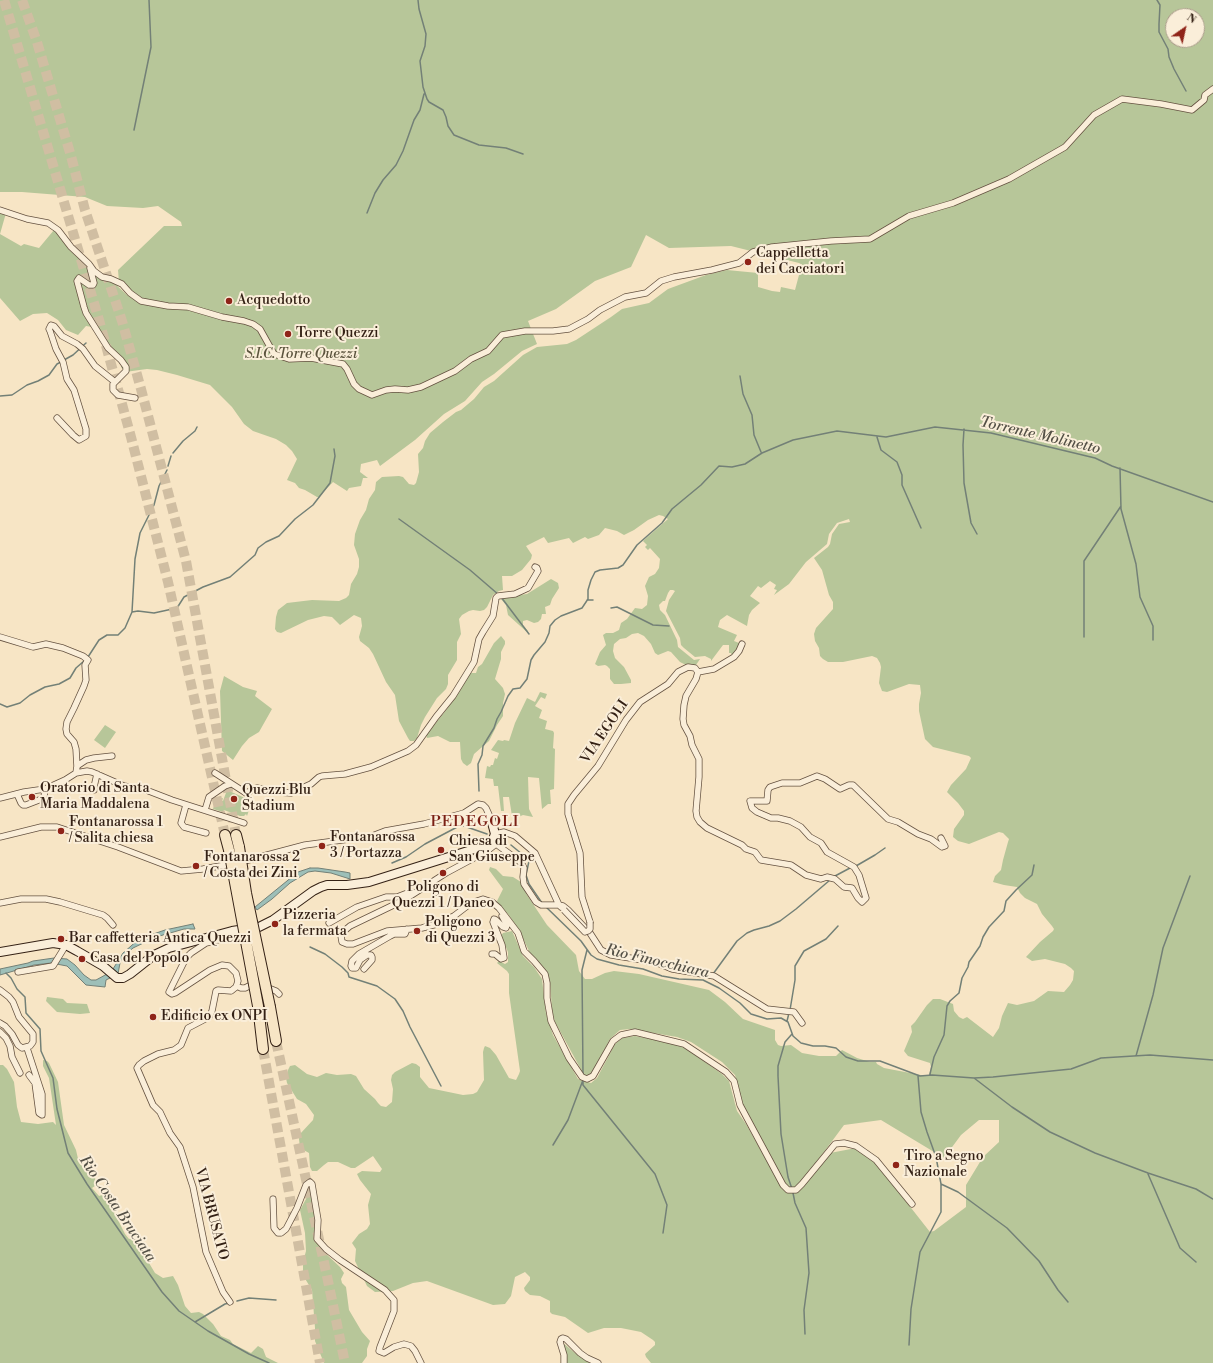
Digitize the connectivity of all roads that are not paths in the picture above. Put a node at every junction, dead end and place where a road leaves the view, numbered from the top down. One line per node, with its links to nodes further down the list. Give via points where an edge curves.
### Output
1 (1213, 89): 3 (street, via 1192,110 1122,99 1094,115 1065,148 1014,176 953,203 909,216 870,239 772,247 753,252 739,263 661,281 646,293 625,297 569,328 502,335 488,351 455,371 421,387 408,390 386,390 372,395 354,384 343,364 311,358 289,359 274,354 260,328 253,324 188,307 141,301 122,284 94,272)
2 (0, 210): 3 (street, via 48,223 58,230)
3 (89, 264): 4 (street, via 93,285 79,278 77,280 86,313 108,348 126,367 126,371)
4 (114, 382): 5 (street, via 113,388 118,395); 6 (street, via 96,366 83,349 62,336 51,325 49,329 67,379 74,390 86,436 79,440)
5 (135, 398)
6 (56, 418)
7 (535, 567): 15 (street, via 538,571 528,588 496,598 493,616 479,639 474,662 453,696 416,745 408,751 371,767 346,774 319,777 311,784 291,793 257,788 246,793)
8 (0, 637): 12 (street, via 33,647 46,644 63,648 87,659 86,680 66,722 67,734 76,749)
9 (742, 644): 10 (street, via 734,658 714,669)
10 (698, 672): 28 (street, via 686,696 683,719 699,759 696,811 698,820 707,828 755,852 761,860 791,865 806,875 821,879 835,879 844,887 852,888 862,902 866,898 854,867 827,852 801,827 790,821 771,818 757,812 752,808 750,800 767,801 770,787 800,783 817,776 840,789 853,785 888,819 931,839 942,847 945,846); 33 (street, VIA EGOLI, bridge, via 695,668 688,667 678,672 668,684 640,702 598,766 570,799 568,814 580,853 582,897 590,929 585,932)
11 (112, 756): 12 (street, via 89,759)
12 (76, 770): 14 (street); 16 (street, via 65,780)
13 (215, 773): 15 (street)
14 (97, 774): 17 (street); 20 (street, via 124,786 146,790)
15 (231, 784): 21 (street, via 210,797)
16 (45, 789): 18 (street); 18 (street, via 44,797 23,805)
17 (94, 790)
18 (17, 794): 19 (street)
19 (0, 798)
20 (186, 805): 21 (street); 24 (street, via 181,823 184,827)
21 (205, 810): 23 (street)
22 (491, 819): 27 (street, via 485,806 477,804 464,813 372,836 297,847 237,863 181,871 57,827 41,827); 29 (street)
23 (244, 823)
24 (206, 833)
25 (225, 835): 30 (highway)
26 (236, 835): 30 (highway)
27 (0, 837)
28 (941, 838)
29 (494, 840): 31 (street, via 487,851); 33 (street, via 521,862 524,868 524,884 533,899 541,905); 33 (street, via 504,832 515,836 534,853); 38 (street, via 439,861 369,882 321,887 259,927)
30 (234, 848): 50 (highway, bridge, via 246,893); 52 (highway, bridge)
31 (414, 894): 35 (street, via 410,892 397,897 378,899 357,907); 37 (street, via 350,926 341,936 342,942 353,944 387,931)
32 (0, 903): 36 (street, via 21,899 46,899 103,915)
33 (557, 905): 48 (street, via 568,910 588,931 601,950 611,955 714,976 767,1009 794,1012)
34 (500, 908): 37 (street, via 483,899 471,903 454,916 437,924); 41 (street, via 498,911 507,927 494,919 493,922 504,958); 56 (street, via 518,933 524,951 545,974 551,1020 569,1058 582,1077 587,1080 593,1076 613,1041 621,1035 635,1032 684,1044 726,1072 734,1081 740,1105 788,1190 796,1190 835,1144 844,1142 856,1146 876,1160)
35 (329, 923)
36 (113, 924)
37 (407, 929): 42 (street, via 405,934 390,936 359,954 352,961 352,968 356,968 360,960 370,955 372,960)
38 (226, 933): 39 (street, via 169,948 154,955 123,978 117,978 104,967); 44 (street, via 225,938 206,943 191,953 170,992 174,993 222,965 229,966 236,973)
39 (66, 945): 40 (street, via 53,943); 43 (street, via 54,966)
40 (0, 952)
41 (492, 954)
42 (364, 969)
43 (18, 972)
44 (237, 986): 46 (street, via 245,988 261,985); 57 (street, VIA BRUSATO, via 233,990 216,991 208,1017 188,1028 182,1043 176,1048 152,1056 139,1065 137,1070 153,1105 160,1112 180,1147 194,1186 206,1252)
45 (0, 990): 51 (street, via 13,1002 19,1017 33,1034 33,1042)
46 (279, 994)
47 (0, 1023): 51 (street, via 6,1026 18,1045)
48 (802, 1023)
49 (0, 1032): 53 (street, via 10,1046)
50 (276, 1041)
51 (26, 1048): 54 (street, via 42,1094 42,1115 39,1113 35,1083)
52 (263, 1049)
53 (20, 1073)
54 (28, 1075)
55 (273, 1199): 58 (street, via 274,1228 281,1233 286,1229 306,1185 310,1182 312,1184 318,1220 317,1239 340,1260 385,1290 394,1300 394,1311 380,1351 384,1353 404,1344 411,1346)
56 (912, 1204)
57 (230, 1302)
58 (421, 1363)
59 (564, 1363): 60 (street, via 560,1342 563,1338 580,1353)
60 (598, 1363)

